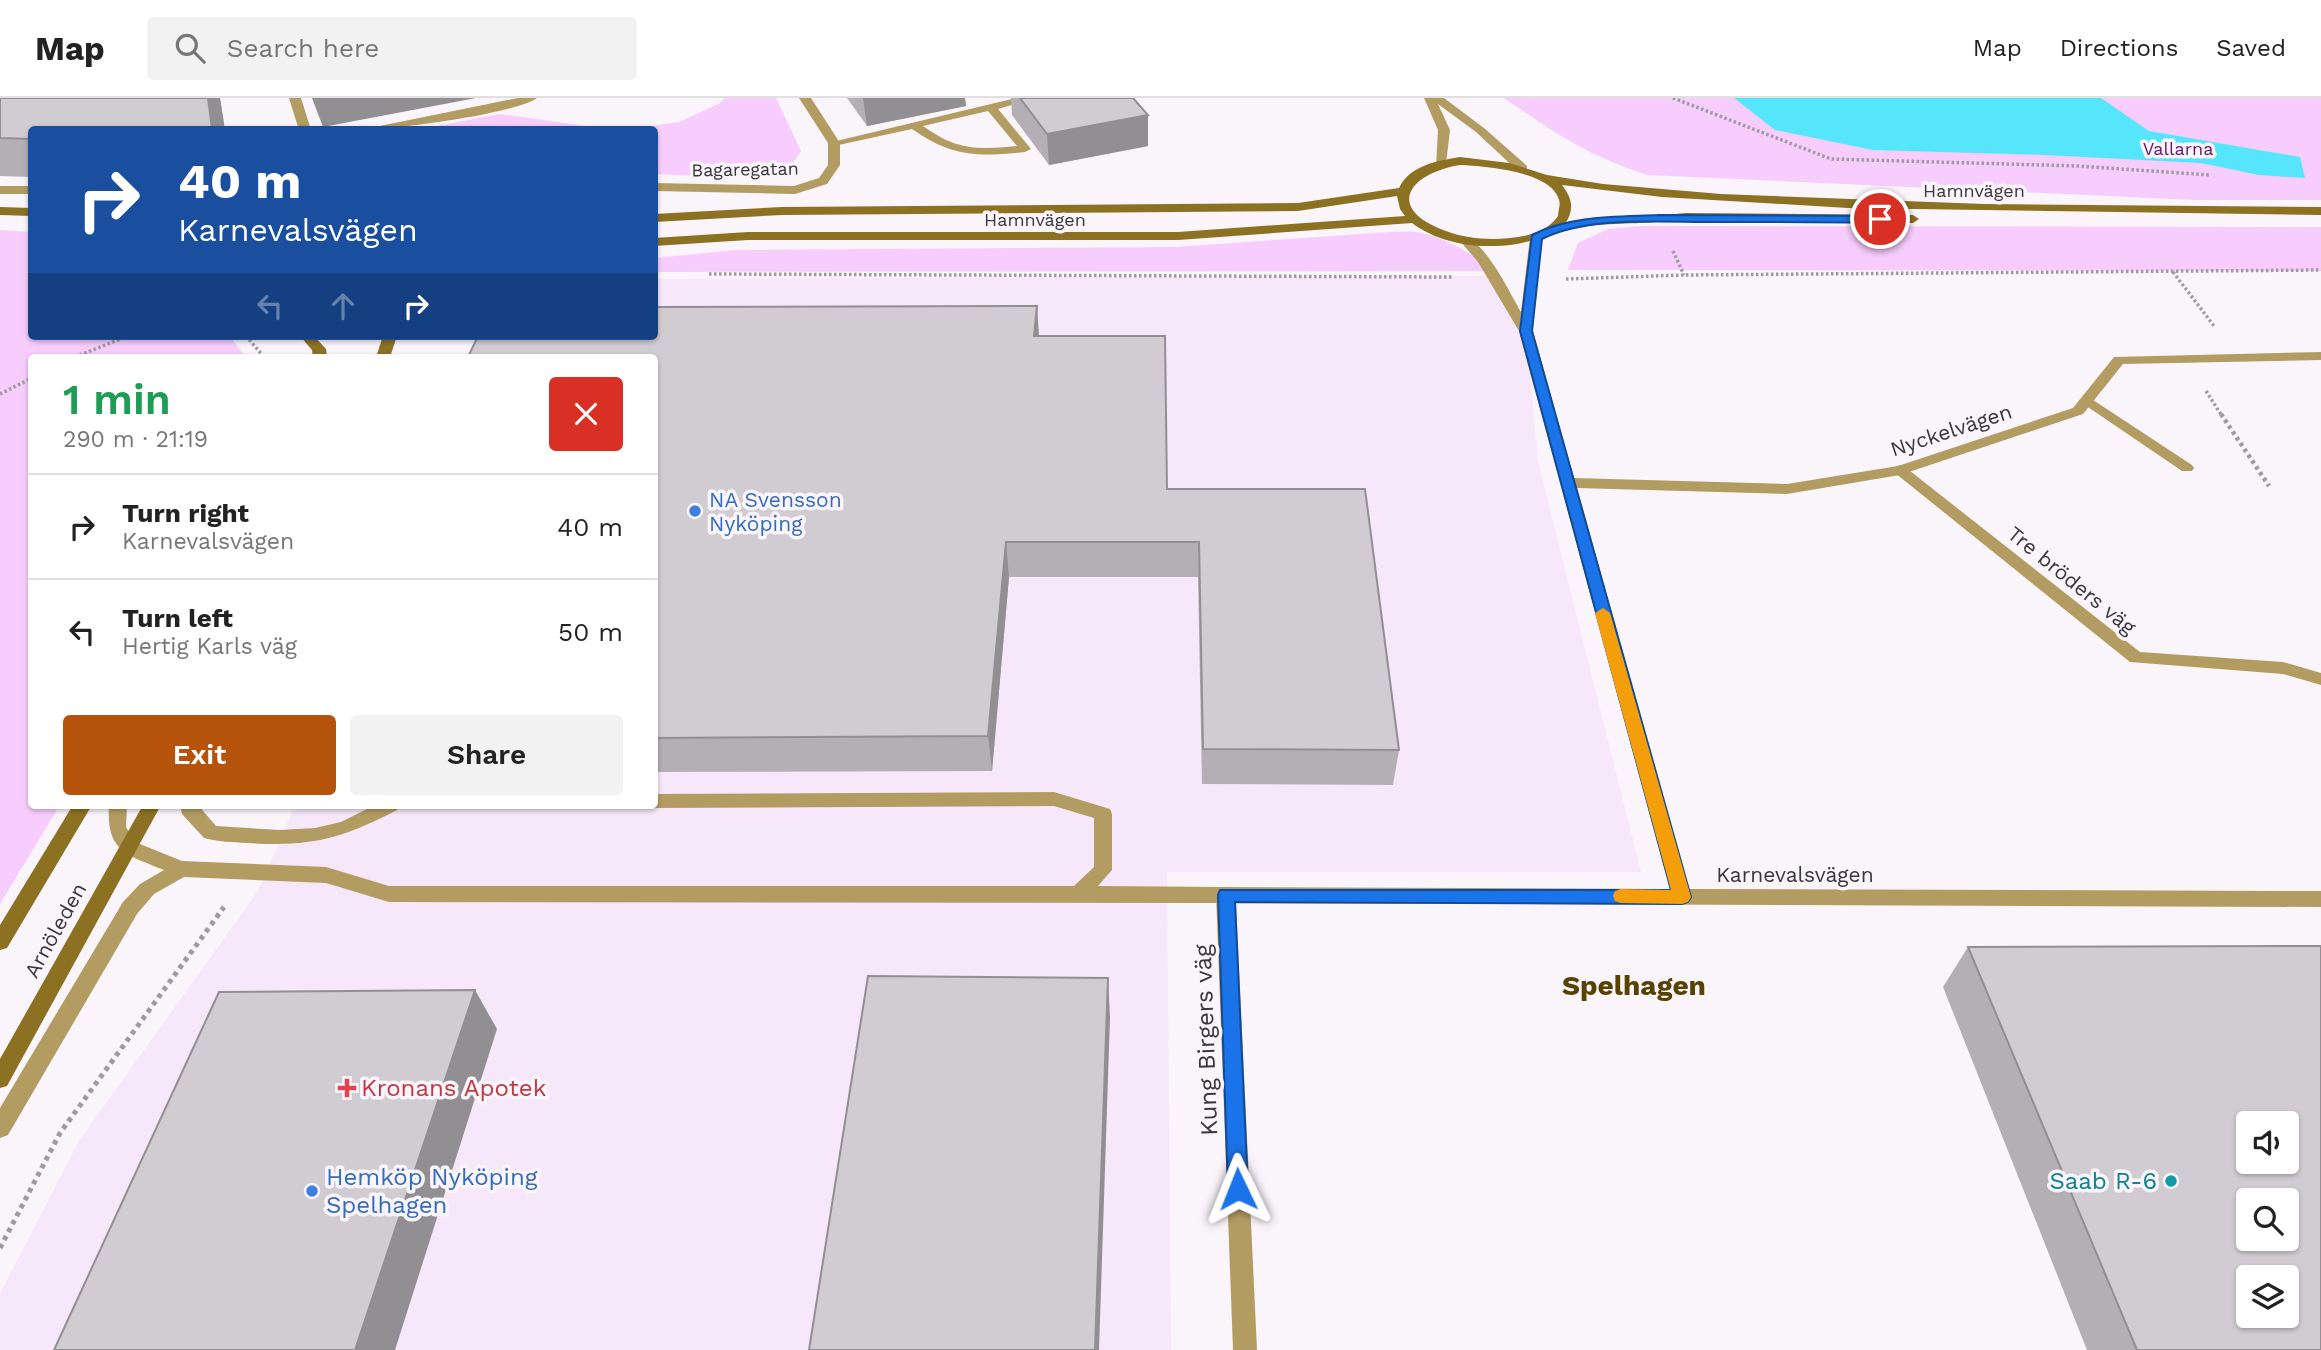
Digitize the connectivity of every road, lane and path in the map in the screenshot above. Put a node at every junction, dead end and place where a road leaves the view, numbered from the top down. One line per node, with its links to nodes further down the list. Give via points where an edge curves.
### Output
1 (295, 98): 10 (street)
2 (531, 98): 11 (street)
3 (805, 98): 12 (street)
4 (1031, 98): 8 (street)
5 (1430, 98): 13 (street, via 1444,130)
6 (1437, 98): 14 (street)
7 (1673, 98): 15 (path, via 1831,159 2078,166)
8 (991, 107): 9 (street); 9 (street, via 1025,149 974,154 937,142)
9 (914, 125): 12 (street)
10 (303, 126)
11 (388, 126)
12 (834, 143): 17 (street, Bagaregatan, via 834,165 823,181 795,190)
13 (1440, 164): 14 (main road, via 1481,161); 20 (main road, via 1410,180)
14 (1523, 169): 16 (main road)
15 (2214, 176)
16 (1544, 178): 22 (main road, Hamnvägen, via 1647,193 1895,207); 27 (main road, via 1560,191 1565,204 1563,217)
17 (658, 187)
18 (0, 190): 19 (street)
19 (28, 190)
20 (1403, 191): 24 (main road, Hamnvägen, via 1298,207 729,212); 25 (main road, via 1402,200)
21 (0, 211): 23 (main road)
22 (2321, 211)
23 (28, 212)
24 (658, 218)
25 (1414, 219): 29 (main road, Hamnvägen); 30 (main road, Hamnvägen, via 1178,236 748,236)
26 (2321, 221): 27 (main road, Hamnvägen, via 1659,219)
27 (1553, 229): 28 (main road, Hamnvägen)
28 (1536, 237): 29 (main road, Hamnvägen, via 1515,242); 35 (street)
29 (1466, 241): 34 (street)
30 (658, 242)
31 (2321, 270): 32 (path)
32 (2172, 271): 35 (path); 41 (path)
33 (702, 274): 34 (path)
34 (1495, 279): 36 (street)
35 (1533, 280): 36 (street)
36 (1526, 331): 49 (street)
37 (118, 340): 39 (path)
38 (249, 340): 40 (path)
39 (83, 354)
40 (261, 354)
41 (2236, 356): 42 (street, Nyckelvägen); 43 (street, Nyckelvägen)
42 (2321, 356)
43 (2184, 358): 46 (street, Nyckelvägen, via 2119,360); 50 (path)
44 (28, 380): 45 (path)
45 (0, 394)
46 (2087, 400): 47 (street); 48 (street, Nyckelvägen, via 2078,411)
47 (2187, 468)
48 (1900, 470): 49 (street, Nyckelvägen, via 1787,489); 51 (street, Tre bröders väg, via 2136,658 2283,668)
49 (1567, 484): 63 (street)
50 (2269, 486)
51 (2321, 679)
52 (658, 802): 61 (street, via 1054,799 1103,814 1103,870)
53 (81, 809): 65 (main road, Arnöleden)
54 (118, 809): 58 (street, via 117,827)
55 (150, 809): 58 (main road, Arnöleden)
56 (188, 809): 57 (street, via 211,833 293,837 345,828)
57 (383, 809)
58 (128, 847): 59 (street); 66 (main road, Arnöleden)
59 (181, 869): 60 (street, Karnevalsvägen); 67 (street, via 147,889 130,908)
60 (251, 870): 61 (street, Karnevalsvägen, via 326,875 389,894); 68 (path, via 60,1133)
61 (1078, 894): 62 (street, Karnevalsvägen)
62 (1226, 895): 63 (street, Karnevalsvägen); 69 (street, Kung Birgers väg)
63 (1682, 897): 64 (street, Karnevalsvägen)
64 (2321, 899)
65 (0, 942)
66 (0, 1079)
67 (0, 1128)
68 (0, 1248)
69 (1245, 1350)

